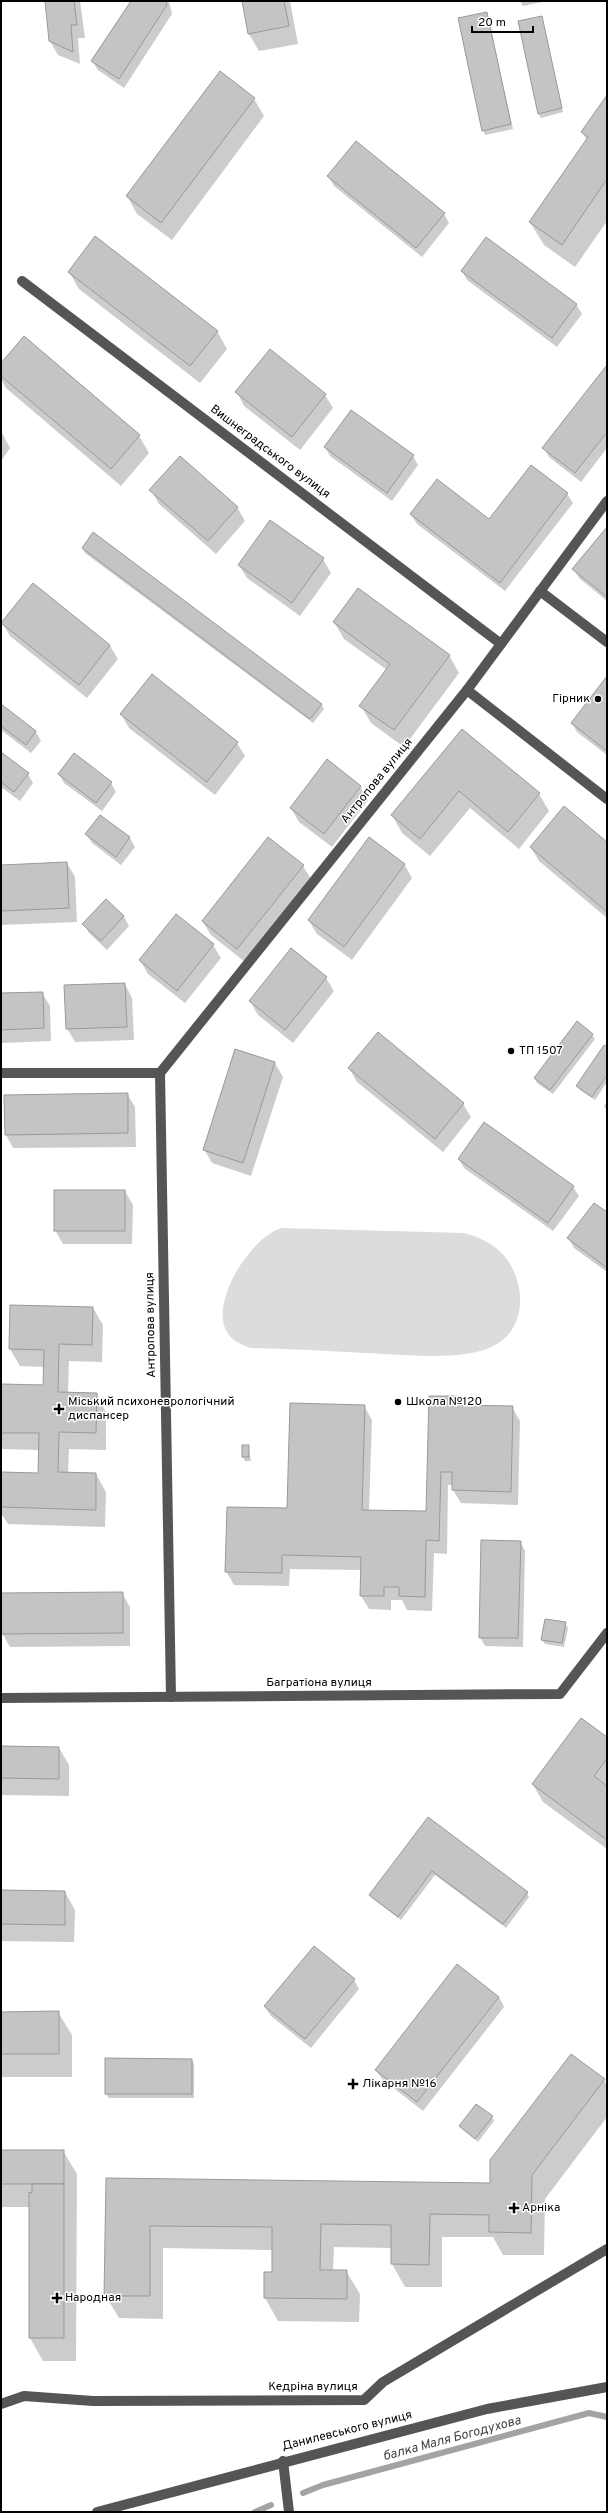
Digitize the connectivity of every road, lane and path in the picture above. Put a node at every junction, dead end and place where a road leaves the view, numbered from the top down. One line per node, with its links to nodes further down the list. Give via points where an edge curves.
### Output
1 (22, 281): 5 (street, Вишнеградського вулиця)
2 (607, 501): 3 (street, Антропова вулиця)
3 (540, 591): 4 (street); 5 (street, Антропова вулиця)
4 (607, 642)
5 (501, 644): 6 (street, Антропова вулиця)
6 (467, 690): 7 (street); 9 (street, Антропова вулиця)
7 (607, 799)
8 (1, 1073): 9 (street)
9 (160, 1073): 11 (street, Антропова вулиця)
10 (607, 1633): 11 (street, Багратіона вулиця, via 560,1694)
11 (171, 1697): 12 (street, Багратіона вулиця)
12 (1, 1698)
13 (607, 2249): 15 (street, Кедріна вулиця, via 383,2382 364,2400 93,2401 24,2396)
14 (607, 2387): 16 (street, Данилевського вулиця, via 487,2409)
15 (1, 2404)
16 (283, 2461): 17 (street, Данилевського вулиця); 18 (street)
17 (97, 2512)
18 (289, 2512)

